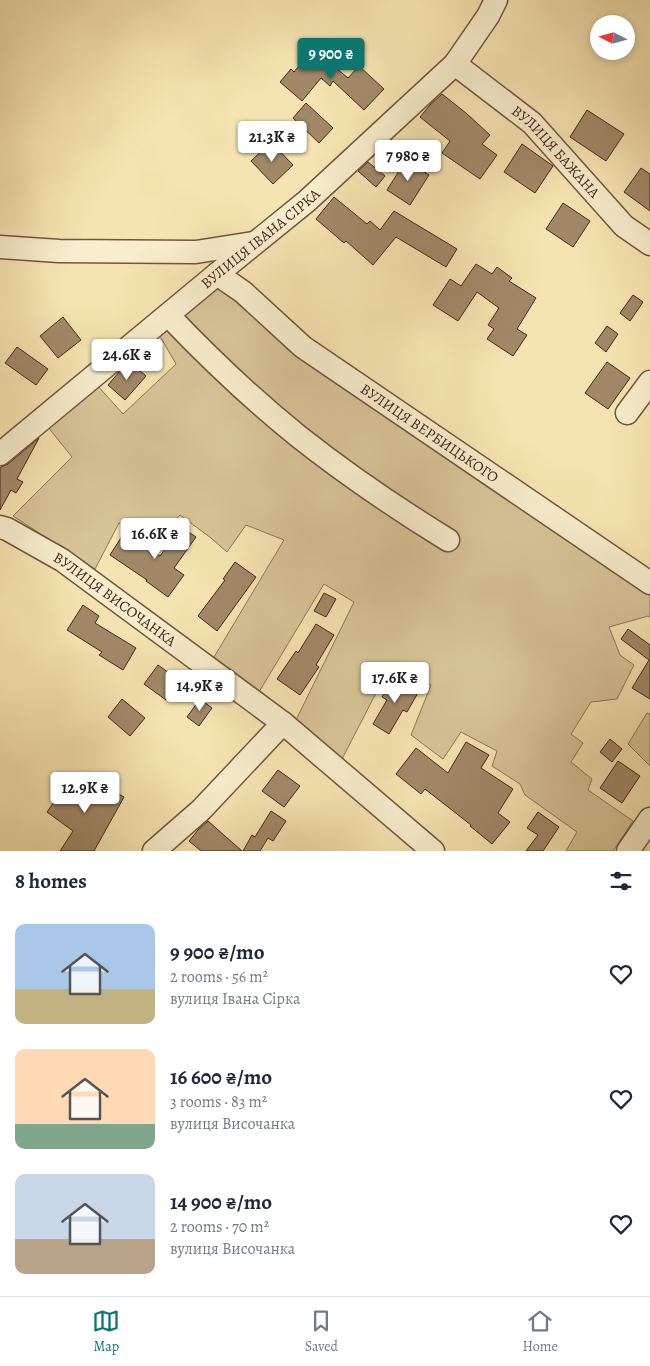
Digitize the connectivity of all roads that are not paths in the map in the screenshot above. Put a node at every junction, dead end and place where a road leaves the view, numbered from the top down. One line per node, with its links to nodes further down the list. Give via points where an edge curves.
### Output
1 (496, 0): 2 (street, ВУЛИЦЯ ІВАНА СІРКА)
2 (455, 64): 3 (street, ВУЛИЦЯ ІВАНА СІРКА, via 307,201); 4 (street, ВУЛИЦЯ БАЖАНА, via 532,123 624,226)
3 (254, 243): 5 (street, via 196,252); 6 (street, ВУЛИЦЯ ІВАНА СІРКА)
4 (650, 244)
5 (0, 247)
6 (217, 274): 7 (street, ВУЛИЦЯ ІВАНА СІРКА); 13 (street, ВУЛИЦЯ ВЕРБИЦЬКОГО, via 243,292 303,347)
7 (168, 315): 10 (street, ВУЛИЦЯ ІВАНА СІРКА); 12 (street, via 229,376 298,436 371,490)
8 (650, 382): 9 (street)
9 (628, 413)
10 (0, 454)
11 (0, 527): 14 (street, ВУЛИЦЯ ВИСОЧАНКА, via 62,560)
12 (448, 540)
13 (650, 582)
14 (283, 723): 16 (street, via 201,810); 17 (street, ВУЛИЦЯ ВИСОЧАНКА)
15 (650, 819): 18 (street)
16 (154, 851)
17 (433, 851)
18 (628, 851)

